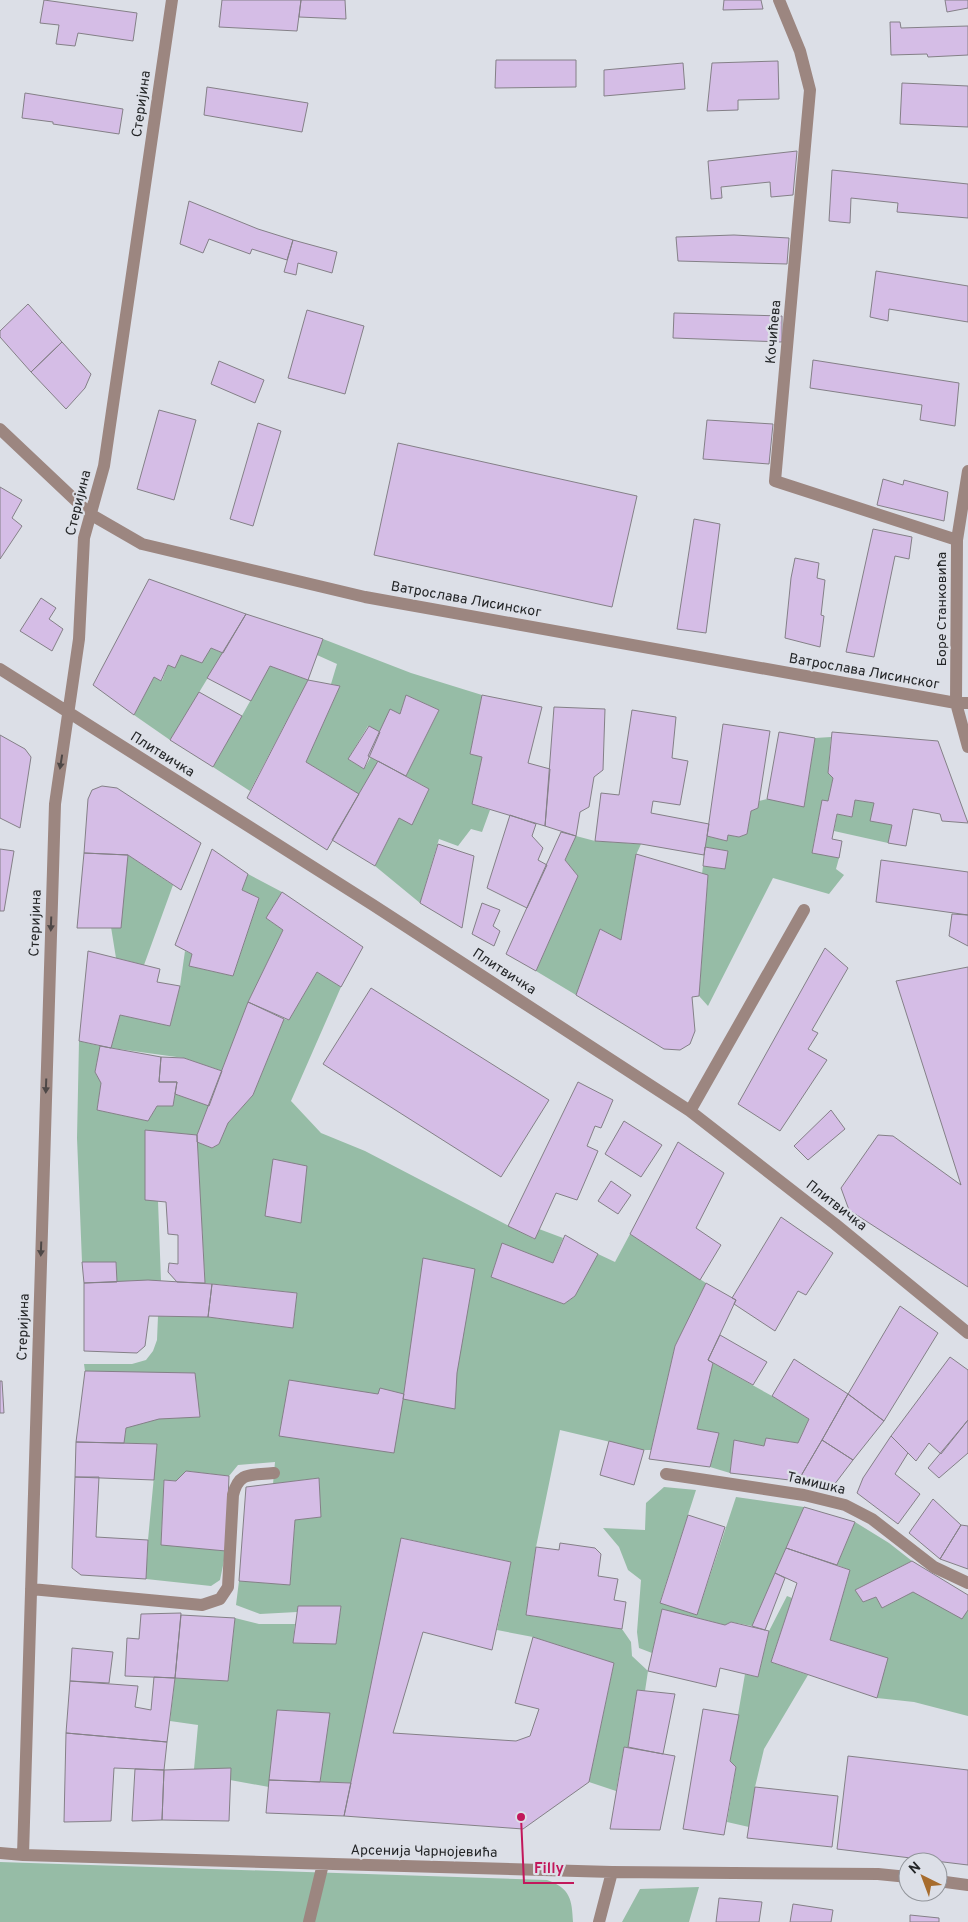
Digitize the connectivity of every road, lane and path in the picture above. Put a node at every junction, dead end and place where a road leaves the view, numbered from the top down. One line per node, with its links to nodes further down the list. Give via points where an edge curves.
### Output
1 (172, 0): 5 (street, Стеријина, via 104,466)
2 (779, 0): 6 (street, Кочићева, via 800,51 810,90 775,481)
3 (0, 429): 5 (street, Ватрослава Лисинског)
4 (968, 471): 6 (street, Боре Станковића)
5 (90, 514): 8 (street, Ватрослава Лисинског, via 142,544 365,597); 9 (street, Стеријина, via 84,538 81,620)
6 (958, 540): 8 (street, Боре Станковића)
7 (0, 669): 9 (street, Плитвичка)
8 (962, 703): 10 (street, Боре Станковића)
9 (68, 714): 12 (street, Плитвичка, via 373,904); 17 (street, Стеријина, one-way to 17, via 55,804)
10 (968, 747)
11 (804, 910): 12 (street)
12 (690, 1111): 13 (street, Плитвичка)
13 (968, 1333)
14 (274, 1473): 17 (street, via 243,1477 236,1484 228,1587 220,1599 202,1605)
15 (666, 1474): 16 (street, Тамишка, via 804,1495 845,1505 872,1519 934,1567)
16 (968, 1582)
17 (31, 1589): 19 (street, Стеријина)
18 (0, 1853): 19 (street, Арсенија Чарнојевића)
19 (23, 1856): 20 (street, Арсенија Чарнојевића)
20 (323, 1864): 21 (street, Арсенија Чарнојевића); 25 (street)
21 (612, 1872): 22 (street, Арсенија Чарнојевића); 26 (street)
22 (898, 1876)
23 (948, 1882): 24 (street)
24 (968, 1885)
25 (309, 1922)
26 (599, 1922)

